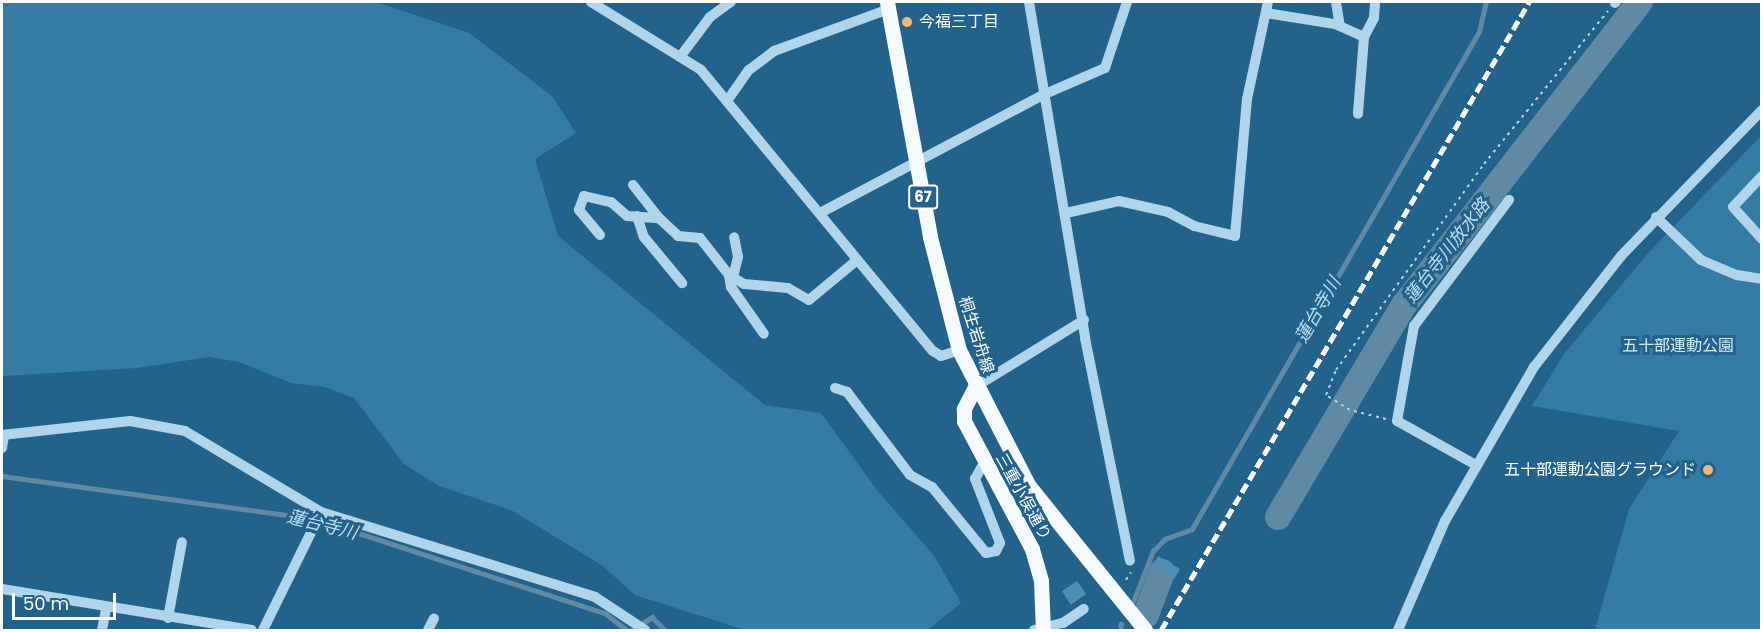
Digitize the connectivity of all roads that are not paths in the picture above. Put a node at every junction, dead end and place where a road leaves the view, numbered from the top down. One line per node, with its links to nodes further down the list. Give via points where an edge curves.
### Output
1 (591, 2): 11 (street)
2 (731, 2): 11 (street, via 710,17)
3 (1029, 2): 12 (street)
4 (1127, 2): 12 (street, via 1105,68)
5 (1336, 2): 9 (street)
6 (1375, 2): 10 (street, via 1374,18)
7 (888, 5): 13 (street, via 774,51 749,70); 16 (main road, 桐生岩舟線 / 67)
8 (1267, 7): 9 (street); 21 (street, via 1247,99 1235,236 1194,226 1168,212 1119,201)
9 (1340, 26): 10 (street)
10 (1364, 37): 15 (street)
11 (680, 57): 13 (street, via 701,70)
12 (1045, 94): 16 (street); 21 (street)
13 (727, 101): 20 (street)
14 (1761, 110): 23 (street)
15 (1358, 114)
16 (916, 160): 20 (street); 34 (main road, 桐生岩舟線 / 67, via 930,237)
17 (1761, 176): 27 (street, via 1733,207)
18 (633, 185): 24 (street)
19 (1509, 200): 40 (street, via 1414,326 1397,421)
20 (820, 213): 28 (street)
21 (1066, 213): 32 (street)
22 (637, 216): 24 (street); 25 (street, via 627,216 611,202 584,196 579,210); 31 (street, via 644,237)
23 (1656, 217): 30 (street, via 1701,260 1737,275); 40 (street, via 1567,322)
24 (659, 218): 29 (street, via 678,236 700,237)
25 (600, 235)
26 (734, 237): 29 (street, via 738,257)
27 (1761, 239)
28 (857, 260): 29 (street, via 809,300 788,288 744,284); 34 (street, via 933,351 940,356)
29 (731, 276): 33 (street, via 731,287)
30 (1761, 279)
31 (682, 283)
32 (1084, 320): 35 (street); 43 (street)
33 (764, 334)
34 (959, 350): 35 (main road, 桐生岩舟線 / 67)
35 (975, 387): 39 (main road, 三重小俣通り, via 963,414); 55 (main road, 桐生岩舟線 / 67, via 1034,493)
36 (835, 388): 39 (street, via 847,392 910,475 932,487 986,553 996,551 1000,543 975,479)
37 (3, 435): 38 (street); 41 (street, via 130,421 154,423 185,431)
38 (2, 448)
39 (984, 464): 49 (main road, 三重小俣通り, via 1032,549 1041,581)
40 (1476, 465): 56 (street, via 1436,540)
41 (321, 512): 52 (street); 54 (street, via 595,597)
42 (182, 542): 47 (street)
43 (1130, 561)
44 (2, 589): 45 (street)
45 (106, 609): 47 (street); 50 (street)
46 (1084, 609): 49 (street, via 1063,623)
47 (168, 618): 51 (street)
48 (434, 618): 53 (street)
49 (1040, 629)
50 (102, 630)
51 (252, 630)
52 (263, 630)
53 (428, 630)
54 (645, 630)
55 (1145, 630)
56 (1398, 630)

